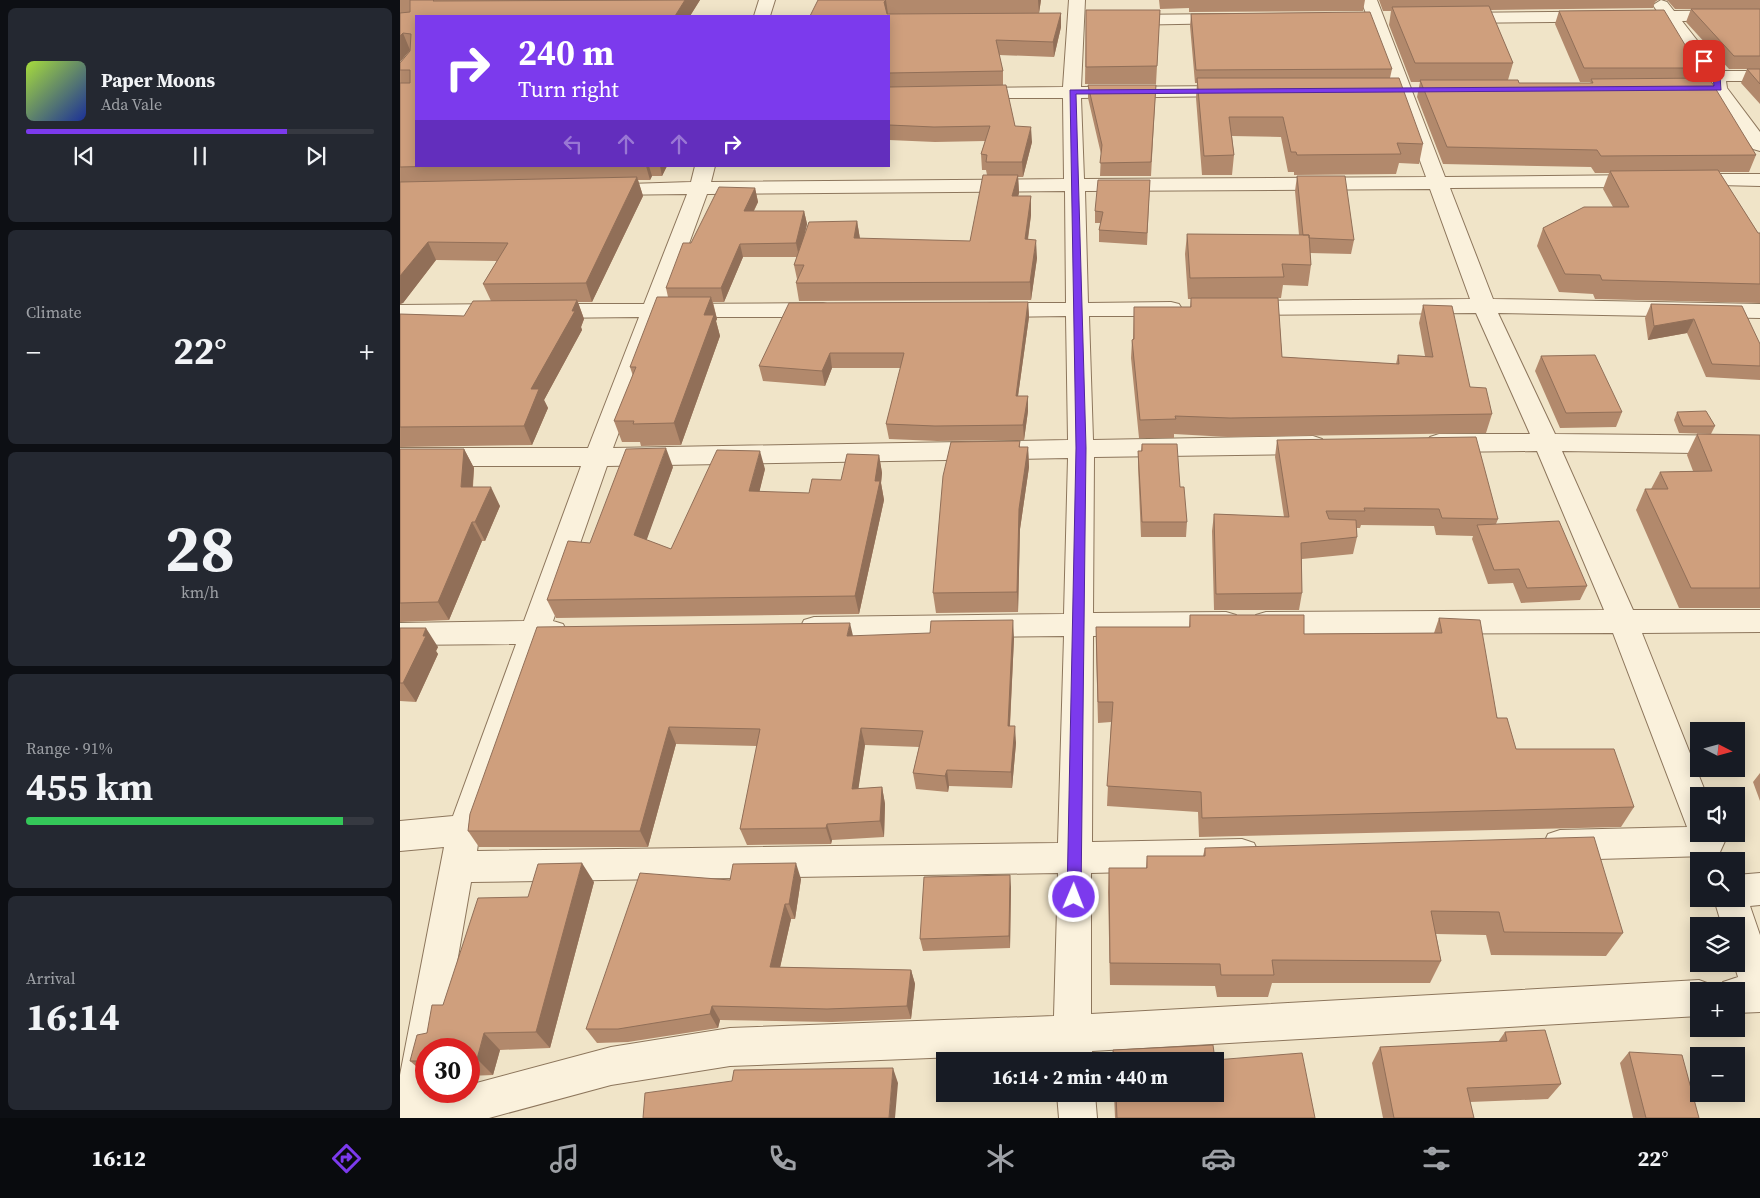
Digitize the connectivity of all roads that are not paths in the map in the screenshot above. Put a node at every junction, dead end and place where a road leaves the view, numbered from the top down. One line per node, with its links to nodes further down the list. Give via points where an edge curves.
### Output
1 (767, 0): 5 (street)
2 (1077, 0): 11 (street)
3 (1657, 0): 7 (street)
4 (1374, 14): 21 (street)
5 (762, 15)
6 (1760, 15): 7 (street)
7 (1669, 16): 8 (street); 13 (street)
8 (1434, 18)
9 (1246, 19): 11 (street)
10 (1056, 20): 11 (street)
11 (1076, 20): 16 (street)
12 (1760, 76): 13 (street)
13 (1717, 82): 14 (street); 18 (street)
14 (1698, 88)
15 (1252, 90): 16 (street)
16 (1072, 91): 17 (street); 22 (street)
17 (956, 93)
18 (1760, 145)
19 (702, 177): 22 (street); 23 (street); 25 (street)
20 (1760, 180): 21 (street)
21 (1436, 182): 22 (street); 24 (street)
22 (1074, 185): 28 (street)
23 (590, 189)
24 (1484, 306): 28 (street); 29 (street); 31 (street)
25 (654, 310): 26 (street); 30 (street); 37 (street)
26 (841, 310)
27 (969, 310): 28 (street)
28 (1077, 310): 35 (street)
29 (1760, 310)
30 (400, 312)
31 (1546, 442): 32 (street); 34 (street); 38 (street)
32 (1418, 443)
33 (1338, 444): 35 (street)
34 (1760, 446)
35 (1081, 448): 37 (street); 40 (street)
36 (400, 457): 37 (street)
37 (596, 457): 43 (street)
38 (1623, 621): 39 (street); 40 (street); 45 (street)
39 (1760, 621)
40 (1076, 624): 41 (street); 51 (street)
41 (792, 628)
42 (575, 631): 43 (street)
43 (536, 632): 44 (street); 46 (street)
44 (400, 634)
45 (1690, 794)
46 (464, 830): 47 (street); 52 (street)
47 (400, 836)
48 (1690, 839): 49 (street)
49 (1530, 846)
50 (1272, 853): 51 (street)
51 (1074, 858): 52 (street); 60 (street)
52 (457, 867): 62 (street)
53 (1760, 889): 54 (street)
54 (1745, 890)
55 (1734, 907): 56 (street)
56 (1760, 989)
57 (1760, 994): 58 (street)
58 (1745, 995)
59 (1690, 999): 60 (street)
60 (1073, 1048): 63 (street, via 730,1047 611,1066)
61 (1077, 1102): 64 (street)
62 (411, 1118)
63 (417, 1118)
64 (1078, 1118)

